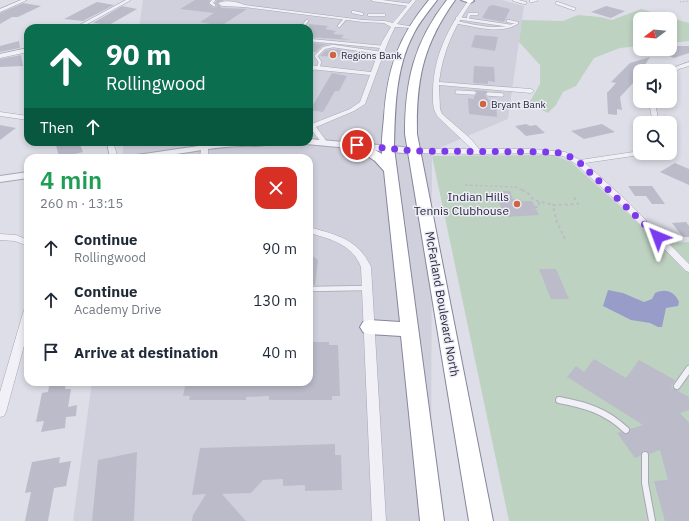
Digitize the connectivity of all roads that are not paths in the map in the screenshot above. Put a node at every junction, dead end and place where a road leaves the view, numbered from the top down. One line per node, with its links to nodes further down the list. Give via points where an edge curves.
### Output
1 (26, 0): 18 (street)
2 (128, 0): 29 (street)
3 (214, 0): 13 (lane, via 211,3)
4 (373, 0): 14 (lane)
5 (414, 0): 14 (street)
6 (433, 0): 35 (highway)
7 (451, 0): 36 (highway, McFarland Boulevard North)
8 (468, 0): 26 (street)
9 (514, 0): 15 (lane, via 525,3)
10 (536, 0): 11 (lane)
11 (532, 1)
12 (557, 3): 17 (lane)
13 (214, 5)
14 (410, 5): 31 (street)
15 (519, 5)
16 (244, 6): 25 (street)
17 (574, 9)
18 (0, 11)
19 (353, 12): 20 (lane)
20 (362, 14)
21 (369, 14): 23 (lane)
22 (477, 14): 24 (lane, via 469,14)
23 (384, 15)
24 (468, 18): 26 (lane); 33 (lane)
25 (345, 19): 31 (street, via 368,24); 32 (lane)
26 (456, 20): 33 (lane); 48 (street, via 449,32 440,60)
27 (307, 21): 30 (lane)
28 (508, 21): 34 (lane, via 516,23)
29 (83, 24)
30 (304, 24)
31 (394, 25): 35 (street); 38 (street)
32 (339, 26)
33 (497, 26): 34 (lane); 34 (lane)
34 (511, 26)
35 (412, 27): 36 (highway, via 419,30); 62 (highway, via 401,48 392,77)
36 (425, 39): 63 (highway, McFarland Boulevard North, via 416,63 411,91)
37 (313, 40): 38 (lane)
38 (383, 47): 40 (street)
39 (24, 51): 41 (street)
40 (381, 53): 43 (street); 44 (lane, via 333,46 324,48 316,56 320,62)
41 (0, 56)
42 (689, 64): 45 (street)
43 (377, 65): 46 (street); 47 (street)
44 (314, 67): 46 (street)
45 (677, 68)
46 (346, 72): 47 (street)
47 (374, 74): 56 (street, via 363,103)
48 (436, 83): 49 (street); 64 (street, via 437,111)
49 (531, 90)
50 (456, 92): 51 (lane)
51 (474, 94)
52 (488, 94): 53 (lane)
53 (502, 95)
54 (0, 114): 55 (street)
55 (24, 117)
56 (313, 126)
57 (313, 130): 59 (street)
58 (313, 142): 59 (street)
59 (324, 142): 60 (street)
60 (357, 145): 62 (street); 68 (highway, via 380,158)
61 (200, 146): 65 (street)
62 (388, 148): 63 (street); 68 (highway)
63 (414, 151): 64 (street); 88 (highway, McFarland Boulevard North)
64 (478, 152): 67 (street, via 553,152 565,154)
65 (158, 154)
66 (633, 154): 67 (street)
67 (579, 162): 74 (street)
68 (392, 172): 79 (highway)
69 (24, 176): 70 (street)
70 (0, 179)
71 (313, 231): 75 (street, via 341,239 363,257)
72 (0, 237): 73 (street)
73 (24, 241)
74 (689, 269)
75 (367, 288): 76 (lane); 78 (street)
76 (313, 289)
77 (24, 327): 83 (street)
78 (369, 327): 79 (highway); 86 (street)
79 (410, 329): 87 (highway)
80 (689, 369): 81 (lane)
81 (677, 386)
82 (559, 400): 84 (lane, via 589,405 614,417)
83 (0, 412)
84 (626, 430)
85 (645, 455): 89 (lane, via 645,483)
86 (379, 521)
87 (432, 521)
88 (481, 521)
89 (652, 521)

